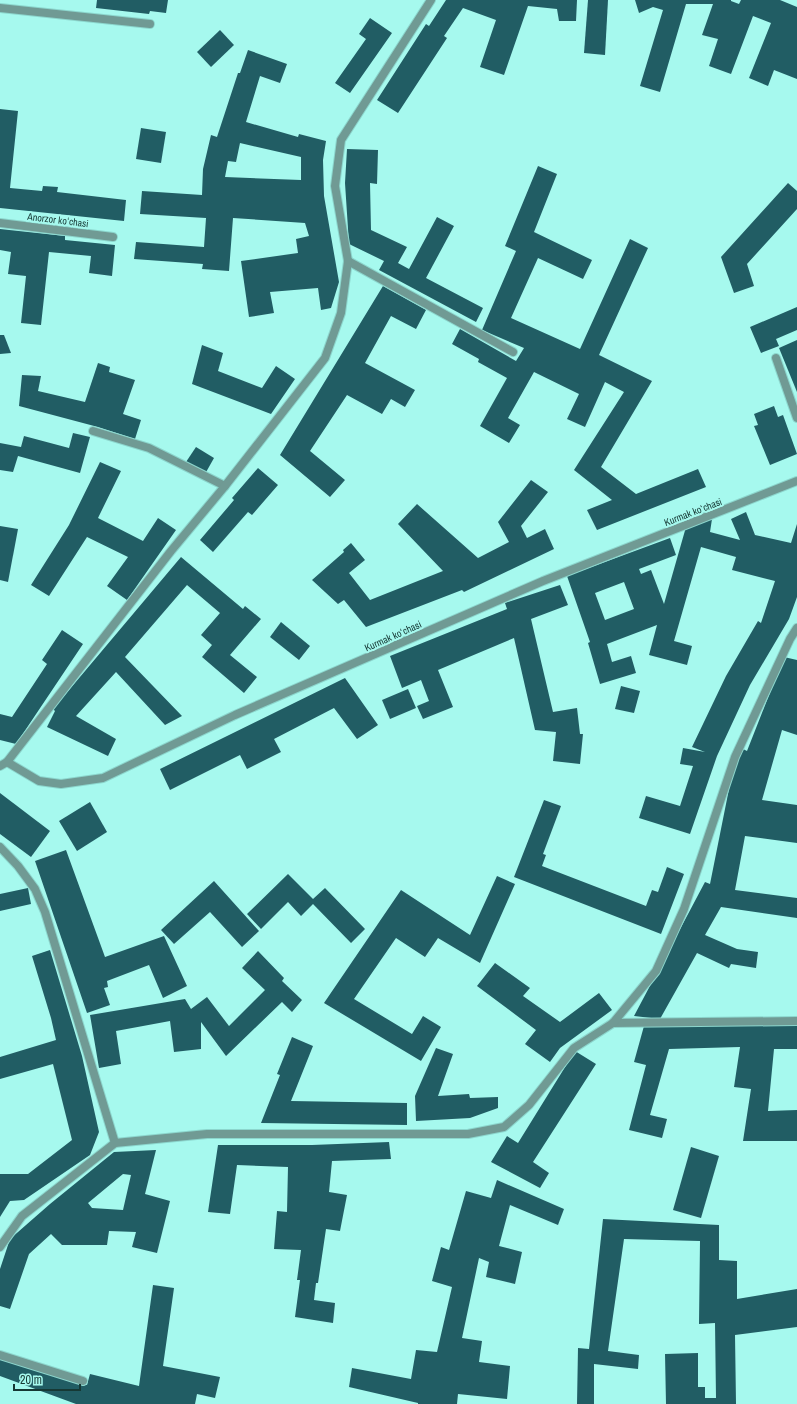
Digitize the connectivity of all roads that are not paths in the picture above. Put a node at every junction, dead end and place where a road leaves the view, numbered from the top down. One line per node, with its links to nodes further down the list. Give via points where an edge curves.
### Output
1 (431, 0): 6 (street, via 341,140 335,186)
2 (0, 8): 3 (street)
3 (150, 24)
4 (0, 223): 5 (street, Anorzor koʻchasi)
5 (113, 237)
6 (348, 261): 7 (street); 12 (street, via 342,313 325,358)
7 (513, 352)
8 (776, 358): 9 (street)
9 (797, 418)
10 (93, 431): 12 (street, via 149,448)
11 (797, 482): 15 (street, Kurmak koʻchasi, via 543,581 235,715 103,778 61,784 39,781)
12 (224, 486): 15 (street)
13 (797, 628): 14 (street)
14 (794, 640): 18 (street, via 735,757 684,909 656,971)
15 (4, 764)
16 (0, 847): 19 (street, via 35,889 45,912)
17 (797, 1021): 18 (street)
18 (613, 1022): 19 (street, via 574,1048 529,1105 504,1127 468,1134 207,1134)
19 (115, 1143): 20 (street, via 22,1216)
20 (0, 1247)
21 (0, 1355): 22 (street)
22 (84, 1381)

